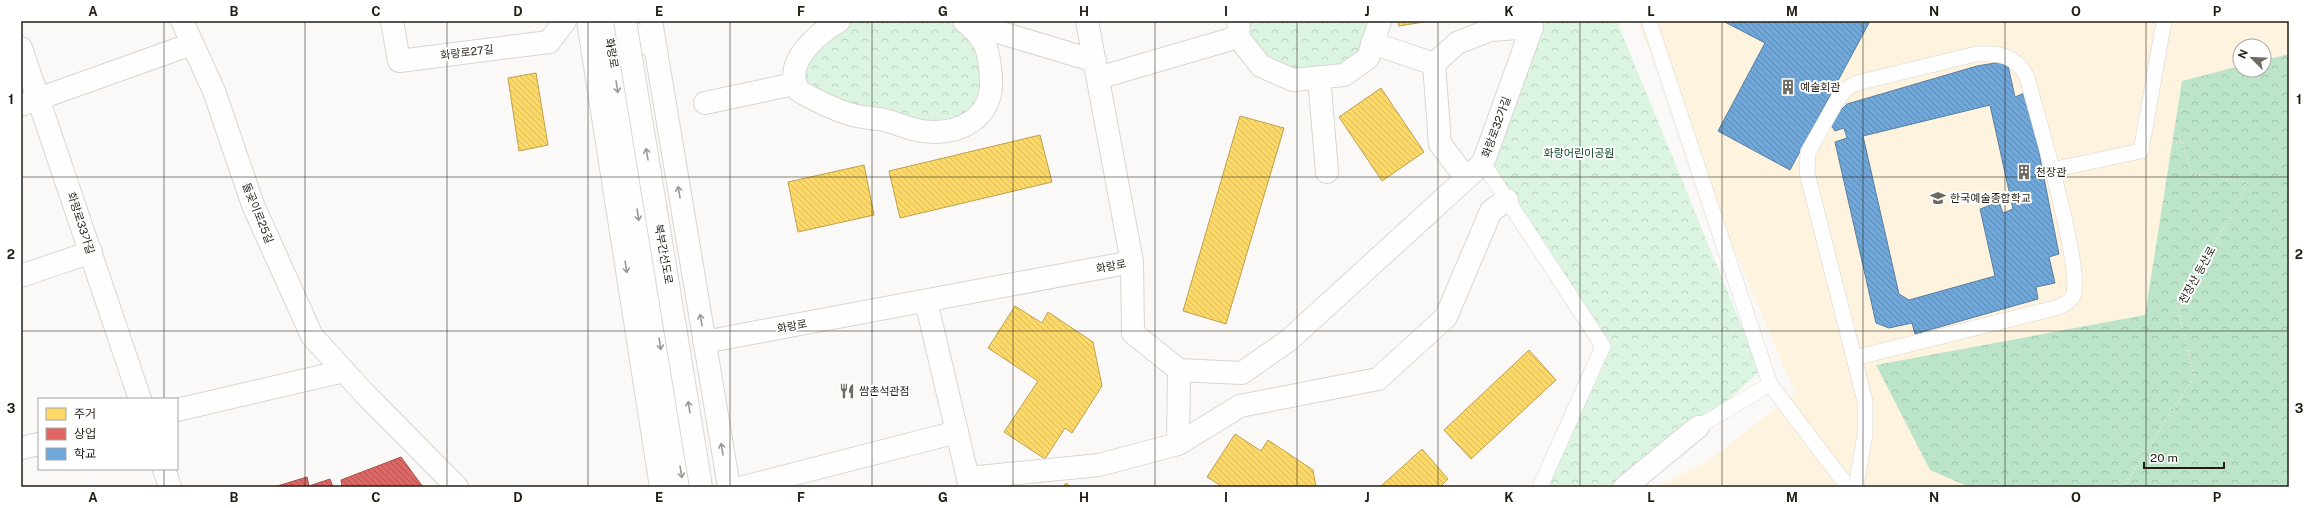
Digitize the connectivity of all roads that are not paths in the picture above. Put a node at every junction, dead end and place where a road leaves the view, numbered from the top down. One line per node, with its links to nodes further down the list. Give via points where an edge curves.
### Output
1 (182, 21): 17 (main road, 돌곶이로25길)
2 (392, 21): 3 (main road, 화랑로27길, via 399,61 549,42)
3 (565, 21)
4 (588, 21): 52 (main road, one-way to 52)
5 (606, 21): 20 (main road, 화랑로)
6 (625, 21): 54 (main road, 북부간선도로, one-way to 6, bridge)
7 (651, 21): 19 (main road)
8 (839, 21): 24 (main road, via 803,50 793,75)
9 (965, 21): 22 (main road); 24 (main road, via 984,41 989,52 992,92 988,103 972,124 948,132 910,129 884,120 857,116 809,97 799,91)
10 (1087, 21): 22 (main road)
11 (1380, 21): 16 (main road)
12 (1649, 21): 40 (lane)
13 (2164, 21): 28 (lane, via 2141,151)
14 (1532, 24): 21 (main road, via 1490,30 1457,43); 27 (main road, 화랑로32가길)
15 (1239, 29): 22 (main road); 23 (main road, via 1261,66 1293,80)
16 (1372, 43): 21 (main road); 23 (main road, via 1368,58 1344,75)
17 (192, 44): 25 (main road); 39 (main road, 돌곶이로25길, via 214,91 253,204 312,336)
18 (21, 48): 25 (main road, 화랑로33가길)
19 (654, 48): 20 (main road, via 625,28); 36 (main road, one-way to 19)
20 (612, 56): 53 (main road, 화랑로, one-way to 53)
21 (1434, 64): 30 (main road, via 1440,144)
22 (1096, 69): 33 (main road)
23 (1319, 77): 29 (main road)
24 (794, 84): 26 (main road)
25 (30, 101): 32 (main road, 화랑로33가길)
26 (705, 103)
27 (1483, 163): 30 (main road, 화랑로32가길); 31 (lane)
28 (2051, 170): 37 (lane, via 2071,244 2074,289 2066,303); 37 (lane, via 2027,77 2021,66 2013,60 1989,54 1976,54 1857,83 1846,89 1808,152 1806,160 1807,173)
29 (1327, 172)
30 (1466, 178): 38 (main road, 화랑로32가길, via 1290,340 1242,373)
31 (1507, 200): 46 (main road, via 1491,211 1446,317 1378,379 1240,406); 57 (lane, via 1603,346)
32 (91, 252): 34 (main road); 41 (main road, 화랑로33가길)
33 (1132, 262): 35 (main road, 화랑로); 38 (main road, 화랑로, via 1133,333)
34 (21, 276)
35 (926, 301): 36 (main road, 화랑로); 44 (main road)
36 (704, 342): 55 (main road, one-way to 36)
37 (1854, 358): 60 (lane, via 1865,401 1866,418)
38 (1179, 370): 46 (main road)
39 (344, 371): 42 (main road); 51 (main road, 돌곶이로25길)
40 (1770, 384): 43 (lane); 59 (lane)
41 (140, 398)
42 (178, 410)
43 (1698, 427): 58 (main road)
44 (957, 432): 49 (main road); 56 (main road)
45 (38, 444): 47 (main road)
46 (1178, 444): 49 (main road, via 1099,465)
47 (21, 448)
48 (164, 470): 50 (main road)
49 (969, 482)
50 (170, 487)
51 (457, 487)
52 (661, 487)
53 (683, 487)
54 (702, 487)
55 (729, 487)
56 (744, 487)
57 (1540, 487)
58 (1625, 487)
59 (1848, 487)
60 (1856, 487)

